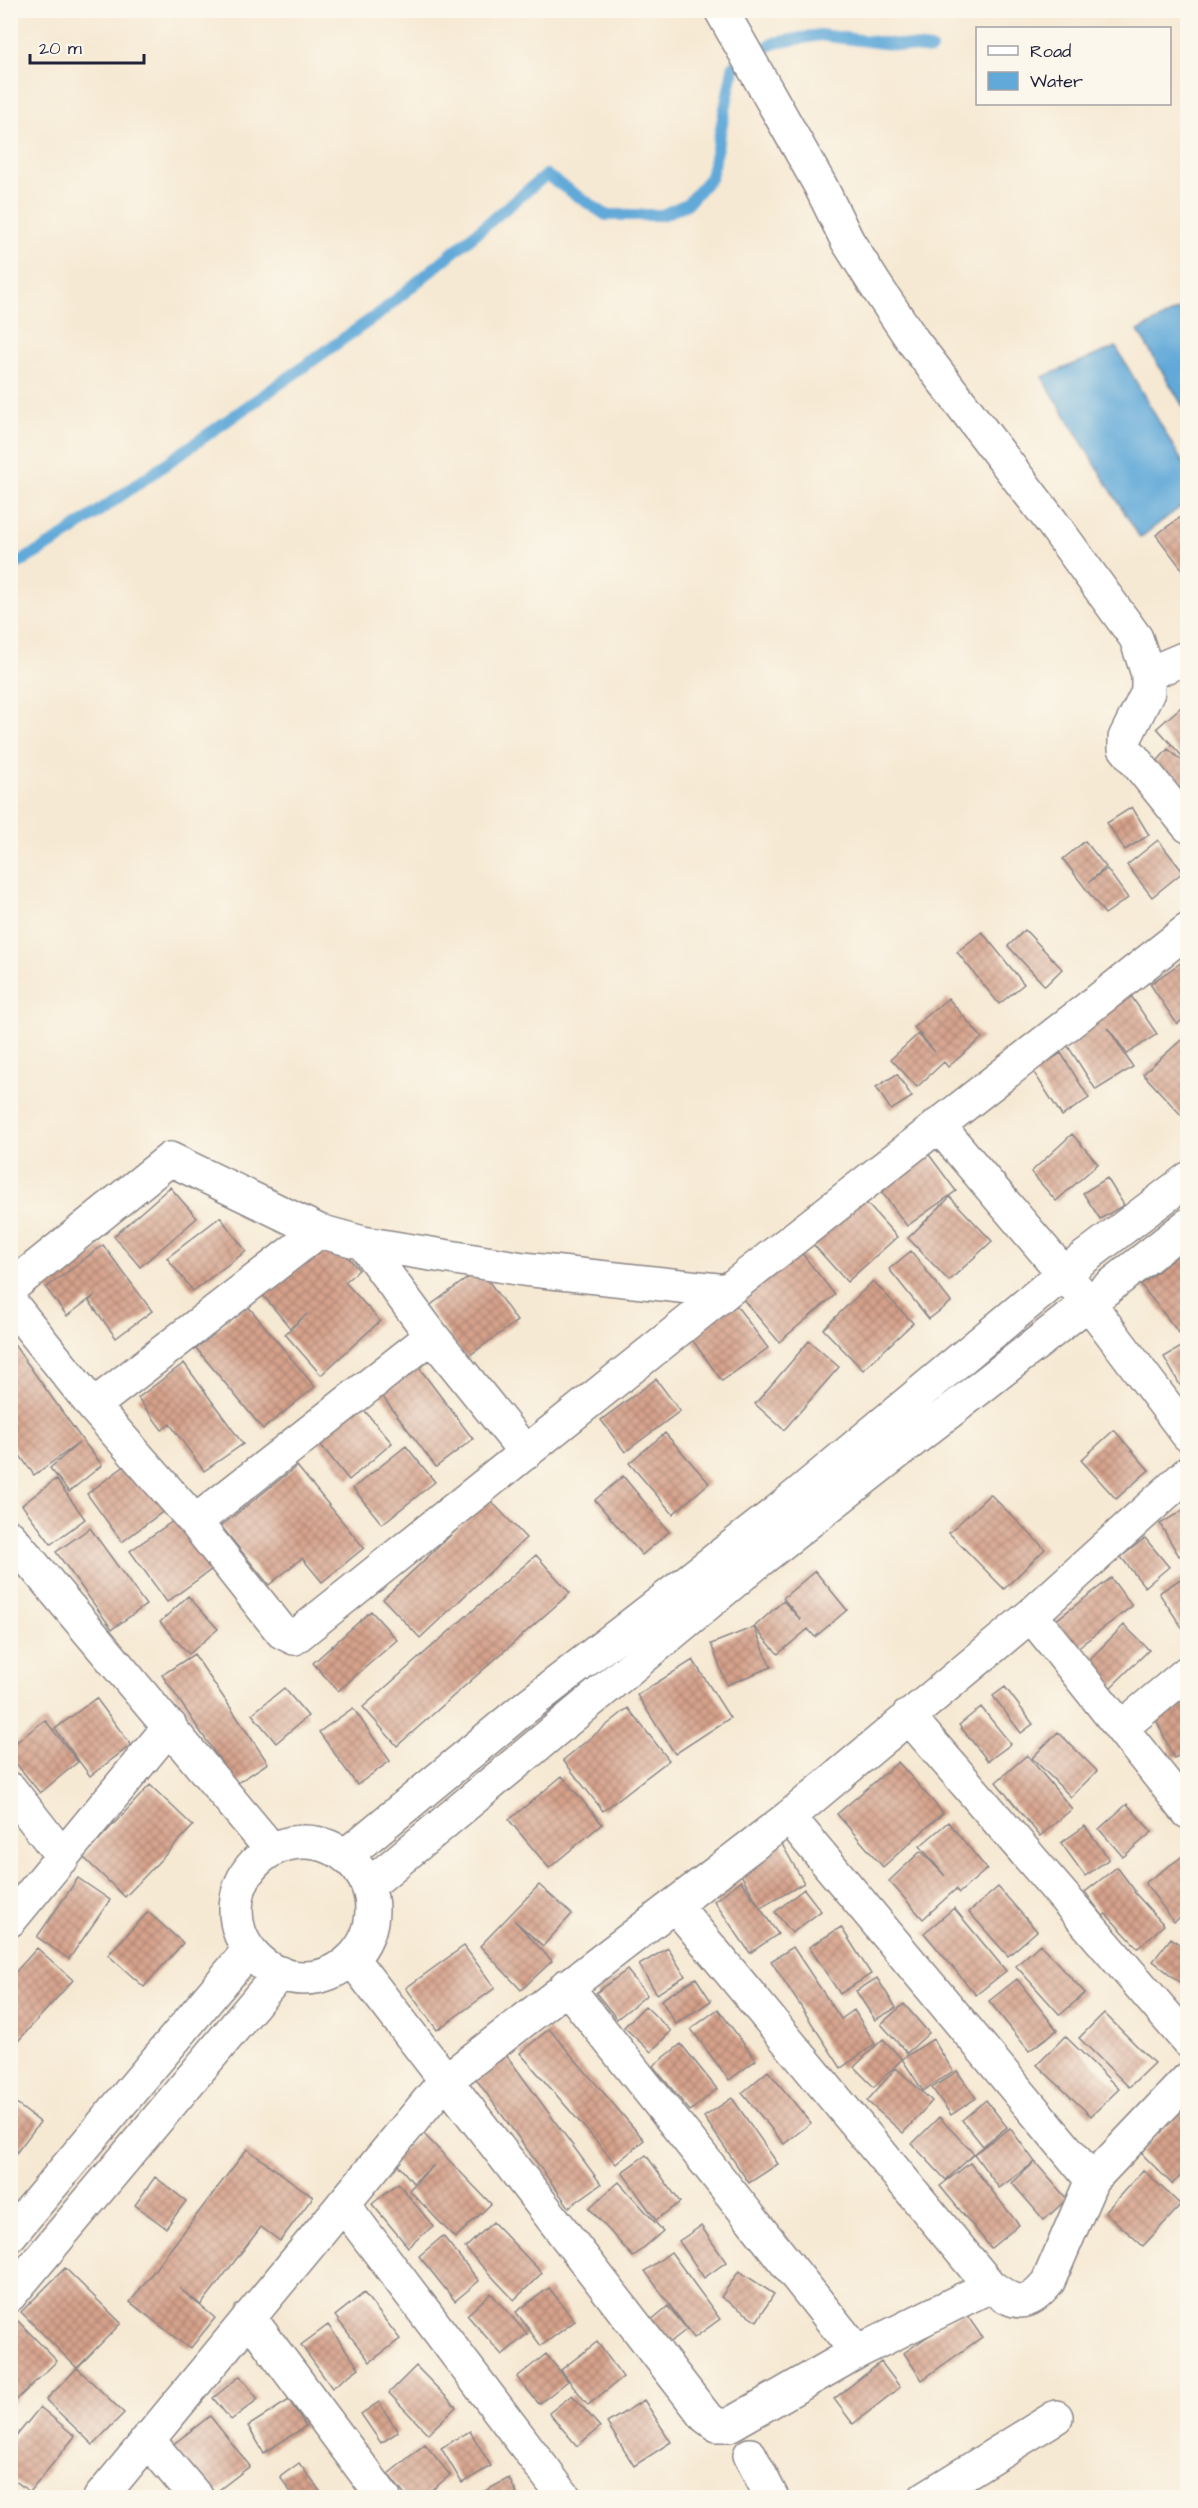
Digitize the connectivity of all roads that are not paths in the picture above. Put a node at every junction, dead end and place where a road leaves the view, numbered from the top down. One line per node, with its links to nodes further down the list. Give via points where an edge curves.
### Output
1 (721, 10): 3 (street, via 876,286 1136,638)
2 (1188, 657): 3 (street)
3 (1148, 674): 4 (street, via 1148,692 1125,738 1125,748)
4 (1188, 826)
5 (1188, 930): 6 (street)
6 (938, 1125): 11 (street); 13 (street)
7 (1188, 1179): 11 (street)
8 (1188, 1225): 15 (street)
9 (319, 1231): 10 (street); 12 (street, via 170,1159); 17 (street)
10 (363, 1243): 13 (street, via 523,1269); 16 (street)
11 (1064, 1274): 15 (street); 32 (street, via 778,1511 522,1710)
12 (10, 1288)
13 (727, 1291): 19 (street)
14 (10, 1302): 17 (street)
15 (1088, 1302): 18 (street); 34 (street, via 760,1560)
16 (432, 1336): 19 (street); 21 (street)
17 (93, 1406): 21 (street)
18 (1188, 1435)
19 (526, 1453): 21 (street, via 294,1638 282,1632)
20 (1188, 1473): 23 (street)
21 (195, 1522)
22 (10, 1537): 26 (street)
23 (1031, 1615): 25 (street); 27 (street)
24 (1188, 1672): 27 (street)
25 (908, 1716): 30 (street); 41 (street)
26 (170, 1726): 31 (street); 33 (street)
27 (1121, 1728): 29 (street)
28 (10, 1789): 33 (street)
29 (1188, 1812)
30 (789, 1817): 35 (street); 44 (street)
31 (271, 1849): 32 (street, via 309,1841); 37 (street, via 244,1876 237,1894 240,1933)
32 (345, 1856): 34 (street, via 359,1869)
33 (63, 1857): 36 (street)
34 (368, 1886): 38 (street, via 371,1925)
35 (675, 1905): 40 (street); 47 (street)
36 (10, 1920)
37 (249, 1950): 39 (street); 46 (street)
38 (352, 1959): 39 (street, via 318,1976 299,1978); 43 (street)
39 (280, 1973): 48 (street)
40 (566, 1986): 43 (street); 50 (street)
41 (1188, 2041)
42 (1188, 2079): 44 (street)
43 (445, 2081): 45 (street); 50 (street, via 706,2417 717,2425 729,2425)
44 (1092, 2180): 47 (street, via 1048,2282 1040,2292 1019,2302 1008,2300)
45 (343, 2204): 49 (street); 57 (street)
46 (10, 2235)
47 (990, 2286): 50 (street)
48 (10, 2295)
49 (249, 2317): 52 (street); 56 (street)
50 (857, 2352)
51 (1056, 2417): 59 (street)
52 (147, 2439): 54 (street); 55 (street)
53 (750, 2455): 58 (street)
54 (100, 2498)
55 (197, 2498)
56 (384, 2498)
57 (565, 2498)
58 (772, 2498)
59 (925, 2498)

